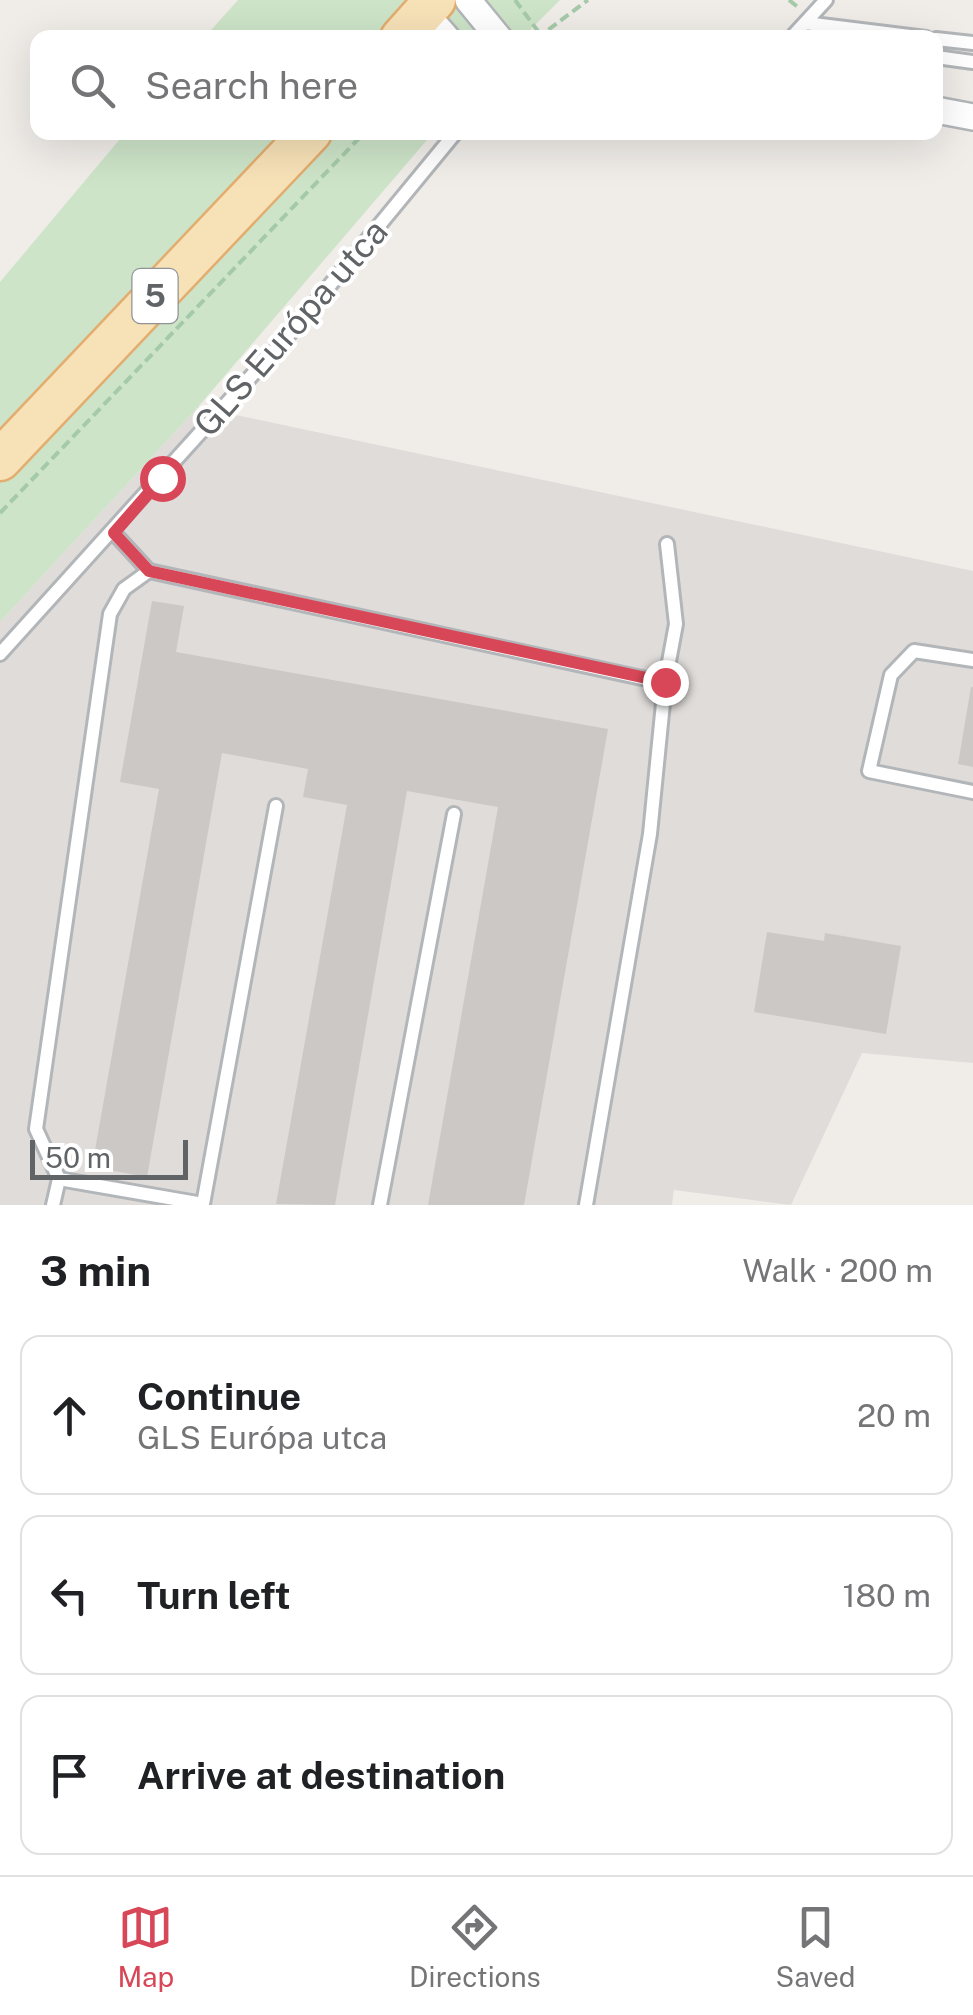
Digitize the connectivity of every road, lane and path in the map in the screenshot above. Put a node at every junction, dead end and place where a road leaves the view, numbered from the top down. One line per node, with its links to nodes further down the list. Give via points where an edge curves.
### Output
1 (468, 0): 6 (street)
2 (515, 0): 7 (path)
3 (588, 0): 8 (path)
4 (826, 0): 5 (lane)
5 (805, 23): 9 (lane); 10 (lane)
6 (493, 30)
7 (538, 30)
8 (550, 30)
9 (800, 30)
10 (861, 30)
11 (943, 39): 12 (lane)
12 (973, 43)
13 (943, 58): 14 (lane)
14 (973, 62)
15 (943, 111): 16 (street)
16 (973, 117)
17 (302, 140): 20 (main road, 5)
18 (357, 140): 21 (path)
19 (449, 140): 22 (lane, GLS Európa utca)
20 (0, 460)
21 (0, 513)
22 (114, 533): 24 (lane); 25 (lane, GLS Európa utca)
23 (667, 544): 27 (lane, via 676,624)
24 (149, 571): 27 (lane); 31 (lane, via 124,588 110,614 92,722 36,1129)
25 (0, 654)
26 (973, 660): 28 (lane, via 914,651 891,674 869,771)
27 (665, 682): 35 (lane, via 650,834)
28 (973, 792)
29 (276, 806): 32 (lane)
30 (454, 814): 34 (lane)
31 (59, 1179): 32 (lane); 33 (lane)
32 (207, 1204)
33 (53, 1205)
34 (380, 1205)
35 (586, 1205)

